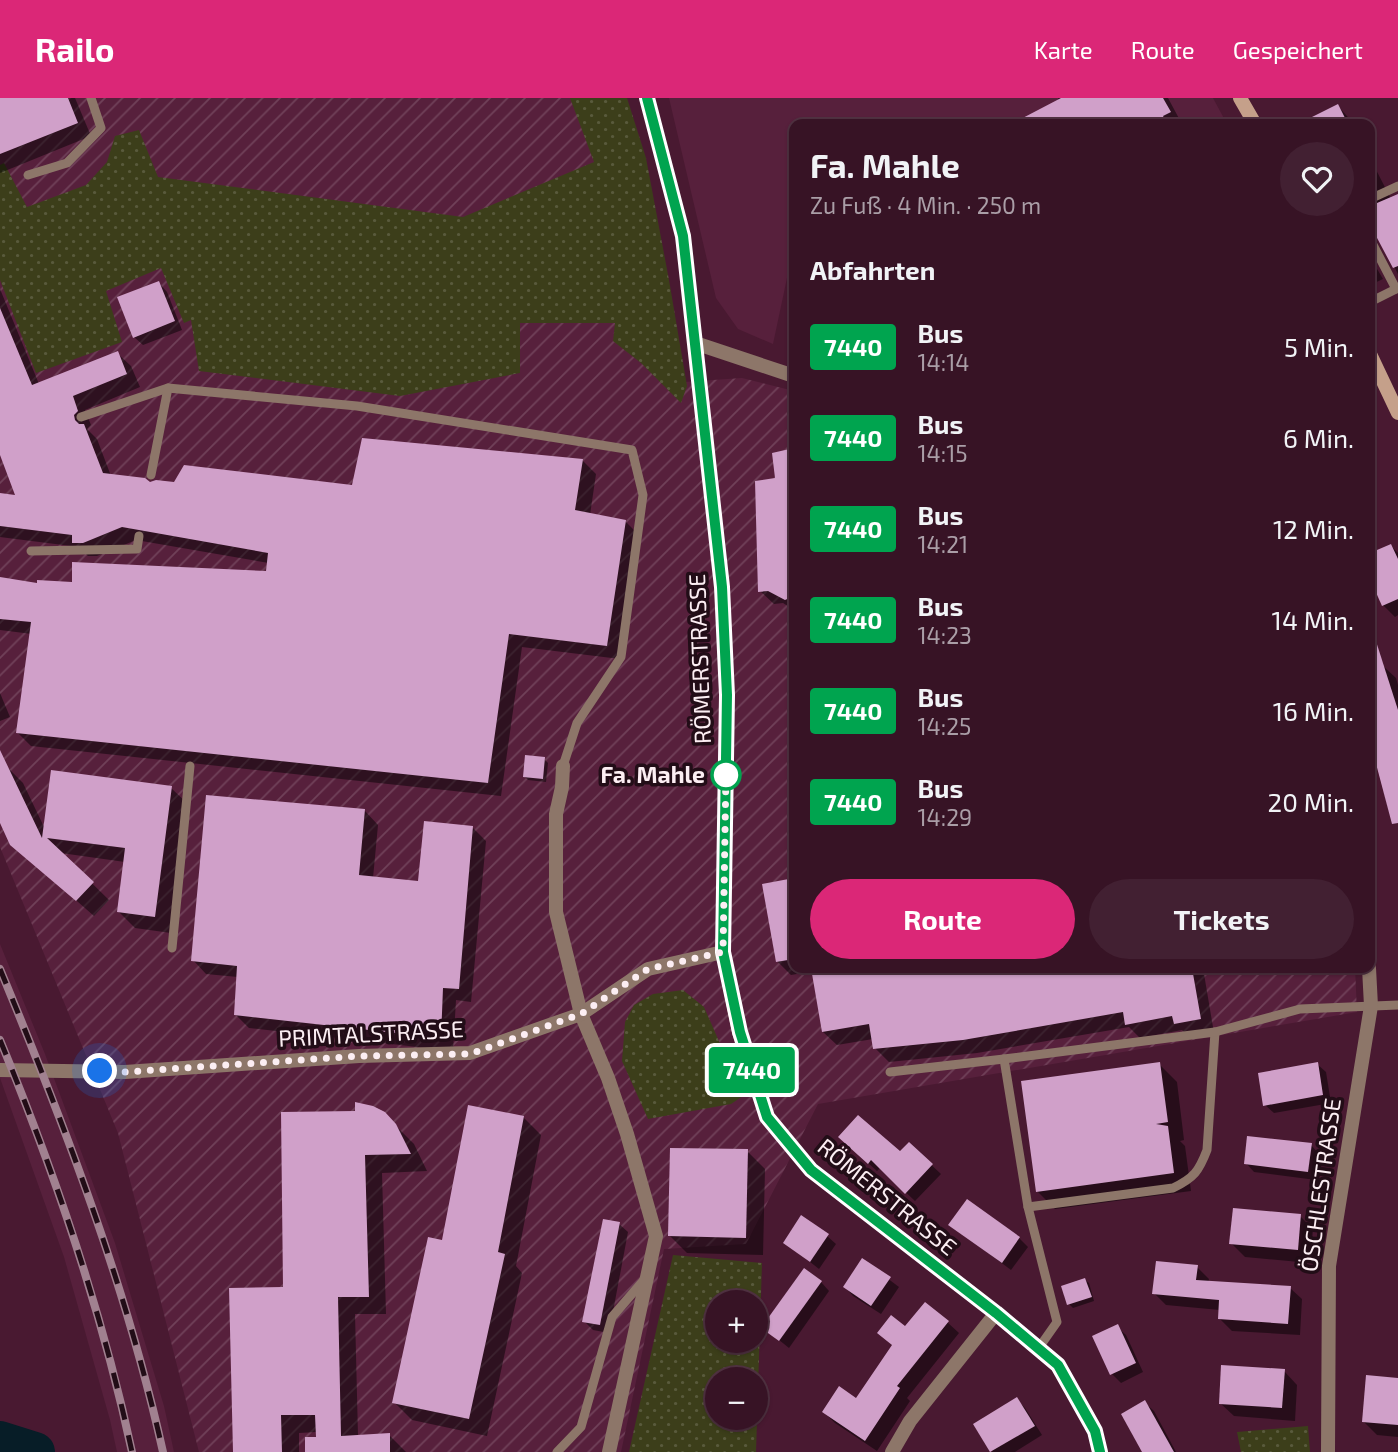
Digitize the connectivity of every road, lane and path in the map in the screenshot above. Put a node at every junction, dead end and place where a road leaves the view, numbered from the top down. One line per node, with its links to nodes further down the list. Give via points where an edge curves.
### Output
1 (91, 98): 5 (lane, via 101,128 67,163)
2 (647, 98): 11 (street, RÖMERSTRASSE, via 683,236)
3 (1240, 98): 4 (street)
4 (1252, 119)
5 (28, 175)
6 (1398, 186): 7 (lane)
7 (1375, 197)
8 (1375, 248): 9 (lane)
9 (1397, 288): 10 (lane)
10 (1375, 299)
11 (695, 343): 13 (street); 23 (street, RÖMERSTRASSE, via 723,600 727,695)
12 (1375, 364): 15 (street)
13 (789, 374)
14 (168, 388): 16 (lane); 17 (lane); 21 (lane, via 357,406 632,450 643,495 621,657 577,723)
15 (1398, 411)
16 (81, 417)
17 (151, 475)
18 (139, 536): 19 (lane, via 137,549)
19 (31, 551)
20 (190, 766): 22 (lane)
21 (562, 766): 27 (street, via 556,814 556,912)
22 (172, 948)
23 (723, 952): 27 (street, PRIMTALSTRASSE, via 648,969); 34 (street, RÖMERSTRASSE, via 740,1032 767,1117 811,1170)
24 (1369, 973): 26 (street, ÖSCHLESTRASSE)
25 (1398, 1005): 26 (lane)
26 (1371, 1006): 28 (lane, via 1300,1009); 40 (street, ÖSCHLESTRASSE, via 1329,1266)
27 (581, 1014): 30 (street, PRIMTALSTRASSE, via 470,1054 359,1056 125,1072); 33 (street, via 627,1134 656,1237)
28 (1215, 1032): 29 (lane); 32 (lane, via 1208,1150 1189,1180 1173,1188)
29 (1004, 1059): 31 (lane); 32 (lane)
30 (0, 1070)
31 (890, 1072)
32 (1028, 1208): 35 (lane, via 1058,1322)
33 (647, 1278): 36 (lane, via 612,1317 581,1427); 37 (street)
34 (996, 1313): 35 (street, RÖMERSTRASSE); 38 (street)
35 (1038, 1349): 39 (street, RÖMERSTRASSE, via 1058,1365 1095,1431)
36 (557, 1452)
37 (609, 1452)
38 (892, 1452)
39 (1100, 1452)
40 (1328, 1452)

